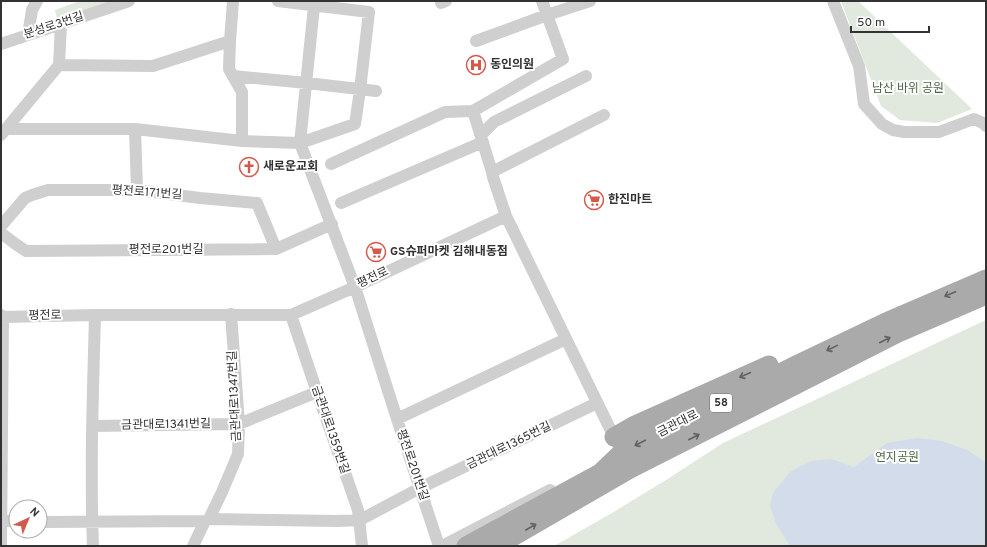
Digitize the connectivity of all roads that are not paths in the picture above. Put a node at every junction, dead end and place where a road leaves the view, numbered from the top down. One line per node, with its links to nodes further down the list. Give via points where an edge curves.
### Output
1 (37, 1): 11 (street, via 32,10)
2 (129, 1): 10 (street, 분성로3번길)
3 (233, 1): 13 (street)
4 (278, 1): 8 (street)
5 (542, 1): 9 (street)
6 (590, 1): 9 (street)
7 (833, 1): 23 (street, via 859,66 864,104 882,124 904,132 939,132 974,119)
8 (314, 6): 18 (street); 19 (street, via 369,12)
9 (547, 15): 12 (street); 21 (street, via 563,59)
10 (61, 24): 11 (street, 분성로3번길); 15 (street)
11 (28, 35): 14 (street, 분성로3번길)
12 (476, 40)
13 (230, 41): 15 (street, via 153,66); 16 (street, via 229,69)
14 (1, 44)
15 (59, 65): 25 (street)
16 (233, 76): 18 (street); 27 (street, via 242,92)
17 (586, 76): 26 (street, via 494,122)
18 (306, 83): 19 (street); 28 (street)
19 (360, 90): 20 (street); 28 (street, via 355,124)
20 (376, 91)
21 (473, 112): 26 (street); 29 (street, via 445,112)
22 (604, 115): 30 (street)
23 (986, 126)
24 (135, 129): 25 (street); 27 (street); 31 (street)
25 (4, 132)
26 (482, 138): 30 (street); 32 (street)
27 (242, 141): 28 (street)
28 (300, 143): 34 (street, 평전로201번길)
29 (331, 164)
30 (492, 172): 33 (street)
31 (137, 190): 35 (street, 평전로171번길, via 48,190 26,198); 37 (street, 평전로171번길, via 256,202)
32 (341, 203)
33 (506, 216): 39 (street, 평전로); 45 (street)
34 (332, 224): 37 (street, 평전로201번길); 39 (street, 평전로201번길)
35 (1, 226)
36 (1, 233): 37 (street, 평전로201번길, via 26,251)
37 (276, 249)
38 (986, 279): 51 (main road, 금관대로 / 58, one-way to 51)
39 (355, 286): 42 (street, 평전로); 48 (street, 평전로201번길)
40 (986, 295): 52 (main road, 금관대로, one-way to 40, via 898,333)
41 (231, 314): 42 (street, 평전로); 43 (street, 평전로); 49 (street, 금관대로1347번길)
42 (291, 314): 46 (street, 금관대로1359번길)
43 (95, 315): 44 (street, 평전로); 50 (street)
44 (2, 316): 53 (street)
45 (566, 339): 47 (street); 48 (street)
46 (317, 392): 49 (street); 56 (street, 금관대로1359번길)
47 (597, 403): 51 (street); 54 (street, 금관대로1365번길)
48 (397, 419): 54 (street, 평전로201번길)
49 (239, 424): 50 (street, 금관대로1341번길); 55 (street, 금관대로1347번길, via 238,454)
50 (92, 426): 59 (street)
51 (618, 445): 52 (street); 64 (street); 65 (main road, 금관대로 / 58, via 600,472)
52 (630, 469): 66 (main road, 금관대로, one-way to 52)
53 (1, 481): 57 (street)
54 (420, 488): 56 (street, 금관대로1365번길); 64 (street, 평전로201번길)
55 (207, 520): 56 (street); 59 (street); 62 (street, 금관대로1347번길)
56 (360, 520): 63 (street, 금관대로1359번길)
57 (2, 521): 60 (street)
58 (48, 522): 59 (street)
59 (92, 522): 61 (street)
60 (1, 546)
61 (93, 546)
62 (193, 546)
63 (362, 546)
64 (441, 546)
65 (466, 546)
66 (497, 546)

